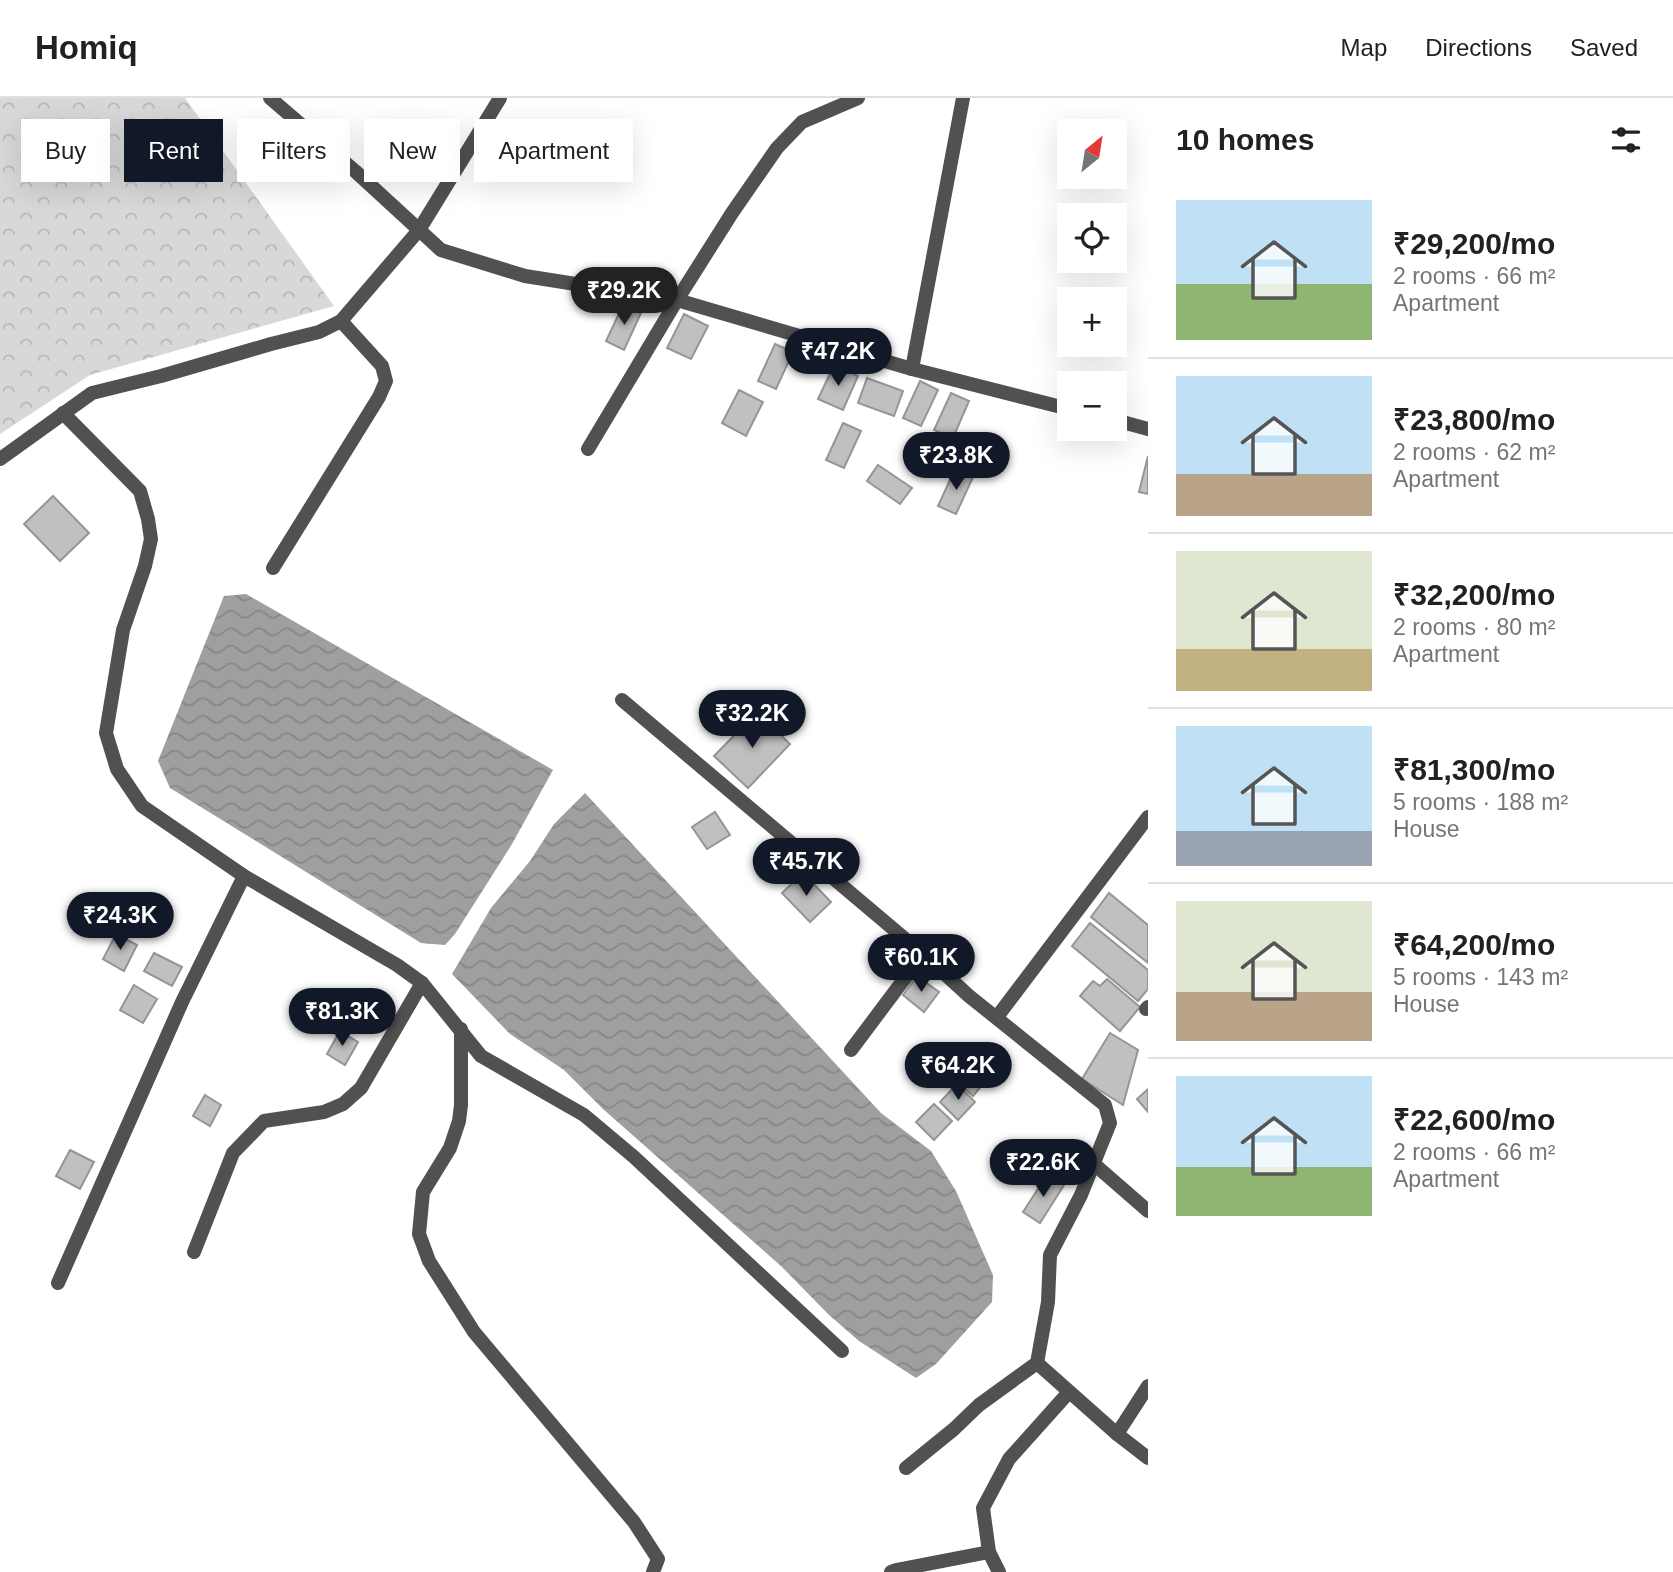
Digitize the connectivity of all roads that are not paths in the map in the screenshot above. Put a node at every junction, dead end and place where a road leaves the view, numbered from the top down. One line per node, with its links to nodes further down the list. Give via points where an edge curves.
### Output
1 (270, 98): 5 (street)
2 (500, 98): 5 (street)
3 (858, 98): 6 (street, via 803,122 777,148)
4 (963, 98): 8 (street)
5 (419, 230): 6 (street, via 440,250 525,276); 7 (street)
6 (677, 300): 8 (street); 13 (street)
7 (341, 321): 10 (street, via 319,332 92,393); 15 (street, via 382,366 386,381)
8 (912, 369): 9 (street)
9 (1057, 406)
10 (63, 413): 14 (street); 18 (street, via 140,491 151,539 123,630 106,733 117,769 142,806)
11 (1127, 424): 12 (street)
12 (1148, 429)
13 (588, 449)
14 (0, 459)
15 (273, 568)
16 (622, 700): 19 (street)
17 (1148, 817): 21 (street)
18 (244, 876): 20 (street); 27 (street, via 182,1002)
19 (923, 954): 21 (street); 23 (street)
20 (422, 983): 22 (street); 26 (street, via 361,1088 343,1104 324,1112 264,1121 233,1153)
21 (997, 1017): 24 (street, via 1105,1105 1110,1123)
22 (461, 1029): 28 (street, via 481,1056 584,1115 634,1157); 36 (street, via 459,1121 450,1148 423,1192 419,1234 429,1261 474,1332 634,1522 658,1559)
23 (851, 1050)
24 (1094, 1164): 25 (street); 29 (street, via 1050,1255 1048,1302)
25 (1148, 1211)
26 (194, 1252)
27 (58, 1283)
28 (842, 1351)
29 (1037, 1363): 31 (street); 34 (street, via 979,1405)
30 (1148, 1386): 32 (street)
31 (1069, 1392): 32 (street); 35 (street, via 1009,1459 998,1478 983,1508)
32 (1117, 1434): 33 (street)
33 (1148, 1458)
34 (906, 1468)
35 (989, 1552): 37 (street); 38 (street)
36 (653, 1572)
37 (891, 1572)
38 (999, 1572)

